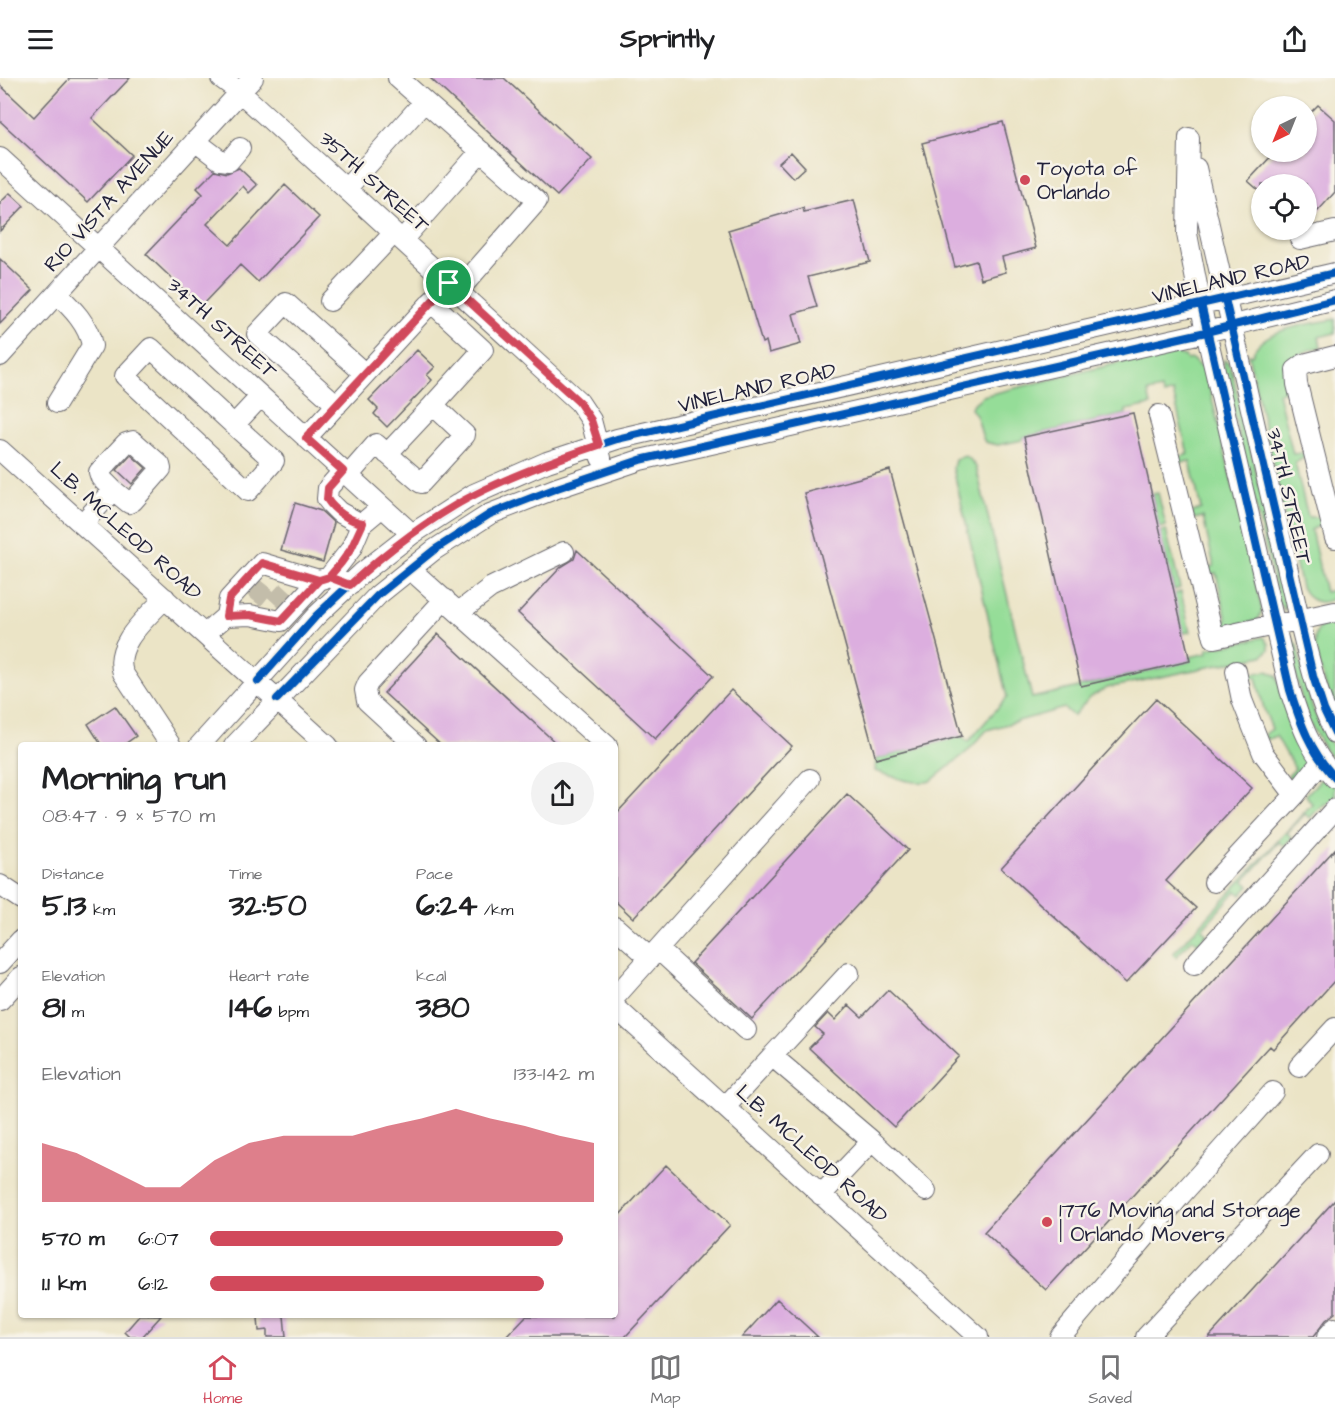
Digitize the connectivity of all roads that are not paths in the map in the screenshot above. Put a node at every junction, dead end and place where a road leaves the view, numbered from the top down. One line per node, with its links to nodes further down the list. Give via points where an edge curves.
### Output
1 (221, 78): 3 (street, 35TH STREET)
2 (398, 78): 4 (street)
3 (246, 85): 5 (street, RIO VISTA AVENUE); 9 (street, 35TH STREET)
4 (424, 102): 7 (street); 9 (street)
5 (195, 141): 6 (street, via 220,160 229,161); 13 (street, RIO VISTA AVENUE)
6 (240, 148)
7 (481, 152): 12 (street); 15 (street, via 537,201)
8 (0, 158): 13 (street, 34TH STREET)
9 (346, 189): 12 (street, 35TH STREET)
10 (1335, 231): 11 (street)
11 (1317, 235)
12 (398, 236): 15 (street, 35TH STREET); 19 (street)
13 (98, 248): 16 (street, RIO VISTA AVENUE); 27 (street, 34TH STREET)
14 (1335, 273): 17 (street, VINELAND ROAD)
15 (453, 287): 20 (street); 34 (street, 35TH STREET, via 579,402 591,420)
16 (57, 294): 24 (street, RIO VISTA AVENUE); 28 (street, via 90,335 92,346)
17 (1226, 299): 21 (street, VINELAND ROAD); 21 (street, 34TH STREET, via 1189,138 1187,234); 22 (street, 34TH STREET)
18 (1335, 300): 22 (street)
19 (330, 301)
20 (431, 302): 26 (street); 30 (street, via 483,350)
21 (1201, 304): 23 (street, 34TH STREET); 34 (street, VINELAND ROAD)
22 (1231, 325): 23 (street); 56 (street, 34TH STREET)
23 (1206, 332): 37 (street, via 640,460); 57 (street, 34TH STREET)
24 (0, 356)
25 (1335, 356): 44 (street, via 1304,363 1296,370)
26 (365, 374): 29 (street); 29 (street, via 286,303 257,334)
27 (261, 396): 32 (street); 33 (street, 34TH STREET)
28 (57, 403)
29 (337, 405): 33 (street)
30 (433, 405): 35 (street); 35 (street, via 465,435 421,483)
31 (1159, 414): 57 (street, via 1214,638)
32 (234, 425): 32 (street, via 151,348 125,376 248,491 274,461)
33 (306, 438): 38 (street, 34TH STREET)
34 (599, 445): 37 (street, 35TH STREET); 43 (street, VINELAND ROAD, via 547,462 474,494)
35 (387, 454): 38 (street, via 376,444)
36 (4, 460): 42 (street, L.B. MCLEOD ROAD)
37 (604, 472): 47 (street, via 490,514)
38 (346, 474): 40 (street, 34TH STREET); 41 (street, via 328,488 327,499 339,512)
39 (113, 490): 42 (street)
40 (382, 507): 41 (street); 43 (street, 34TH STREET)
41 (363, 523): 50 (street, via 351,549)
42 (82, 524): 51 (street, L.B. MCLEOD ROAD)
43 (412, 534): 49 (street, VINELAND ROAD)
44 (1335, 538)
45 (564, 552): 53 (street)
46 (280, 568): 48 (street); 50 (street); 55 (street, via 262,563 229,599)
47 (410, 569): 53 (street); 61 (street, via 378,595)
48 (266, 584)
49 (350, 585): 50 (street); 60 (street, VINELAND ROAD, via 316,616)
50 (296, 591): 55 (street)
51 (165, 598): 58 (street, L.B. MCLEOD ROAD); 63 (street, via 125,644 120,664)
52 (253, 600): 55 (street)
53 (452, 606): 67 (street, via 365,690 367,701); 68 (street)
54 (1335, 612): 56 (street)
55 (233, 616): 58 (street)
56 (1299, 619): 57 (street); 62 (street, 34TH STREET, via 1317,688)
57 (1274, 624): 69 (street, 34TH STREET, via 1302,729)
58 (205, 634): 60 (street, L.B. MCLEOD ROAD)
59 (1236, 671): 72 (street, via 1242,700 1263,753)
60 (258, 681): 61 (street, L.B. MCLEOD ROAD); 64 (street, VINELAND ROAD)
61 (277, 699): 65 (street); 66 (street, L.B. MCLEOD ROAD)
62 (1335, 733)
63 (168, 742)
64 (203, 742)
65 (238, 742)
66 (324, 742)
67 (412, 742)
68 (603, 742)
69 (1328, 765): 70 (street, 34TH STREET); 72 (street)
70 (1335, 778)
71 (810, 779): 79 (street)
72 (1294, 795): 74 (street)
73 (1335, 810): 81 (street)
74 (1214, 882)
75 (0, 885): 76 (street)
76 (18, 897)
77 (618, 929): 79 (street)
78 (18, 943): 80 (street)
79 (654, 954): 84 (street); 88 (street)
80 (0, 963)
81 (1194, 965)
82 (849, 973): 89 (street)
83 (18, 980): 85 (street)
84 (618, 994)
85 (0, 1000)
86 (618, 1010): 92 (street, L.B. MCLEOD ROAD)
87 (1335, 1028): 90 (street)
88 (746, 1030)
89 (772, 1056): 92 (street); 93 (street)
90 (1299, 1067)
91 (1274, 1092): 99 (street)
92 (725, 1107): 96 (street, L.B. MCLEOD ROAD)
93 (872, 1141): 95 (street); 96 (street)
94 (1318, 1154): 100 (street)
95 (926, 1191)
96 (821, 1195): 98 (street, L.B. MCLEOD ROAD)
97 (1335, 1329): 101 (street)
98 (978, 1337)
99 (1060, 1337)
100 (1146, 1337)
101 (1327, 1337)

